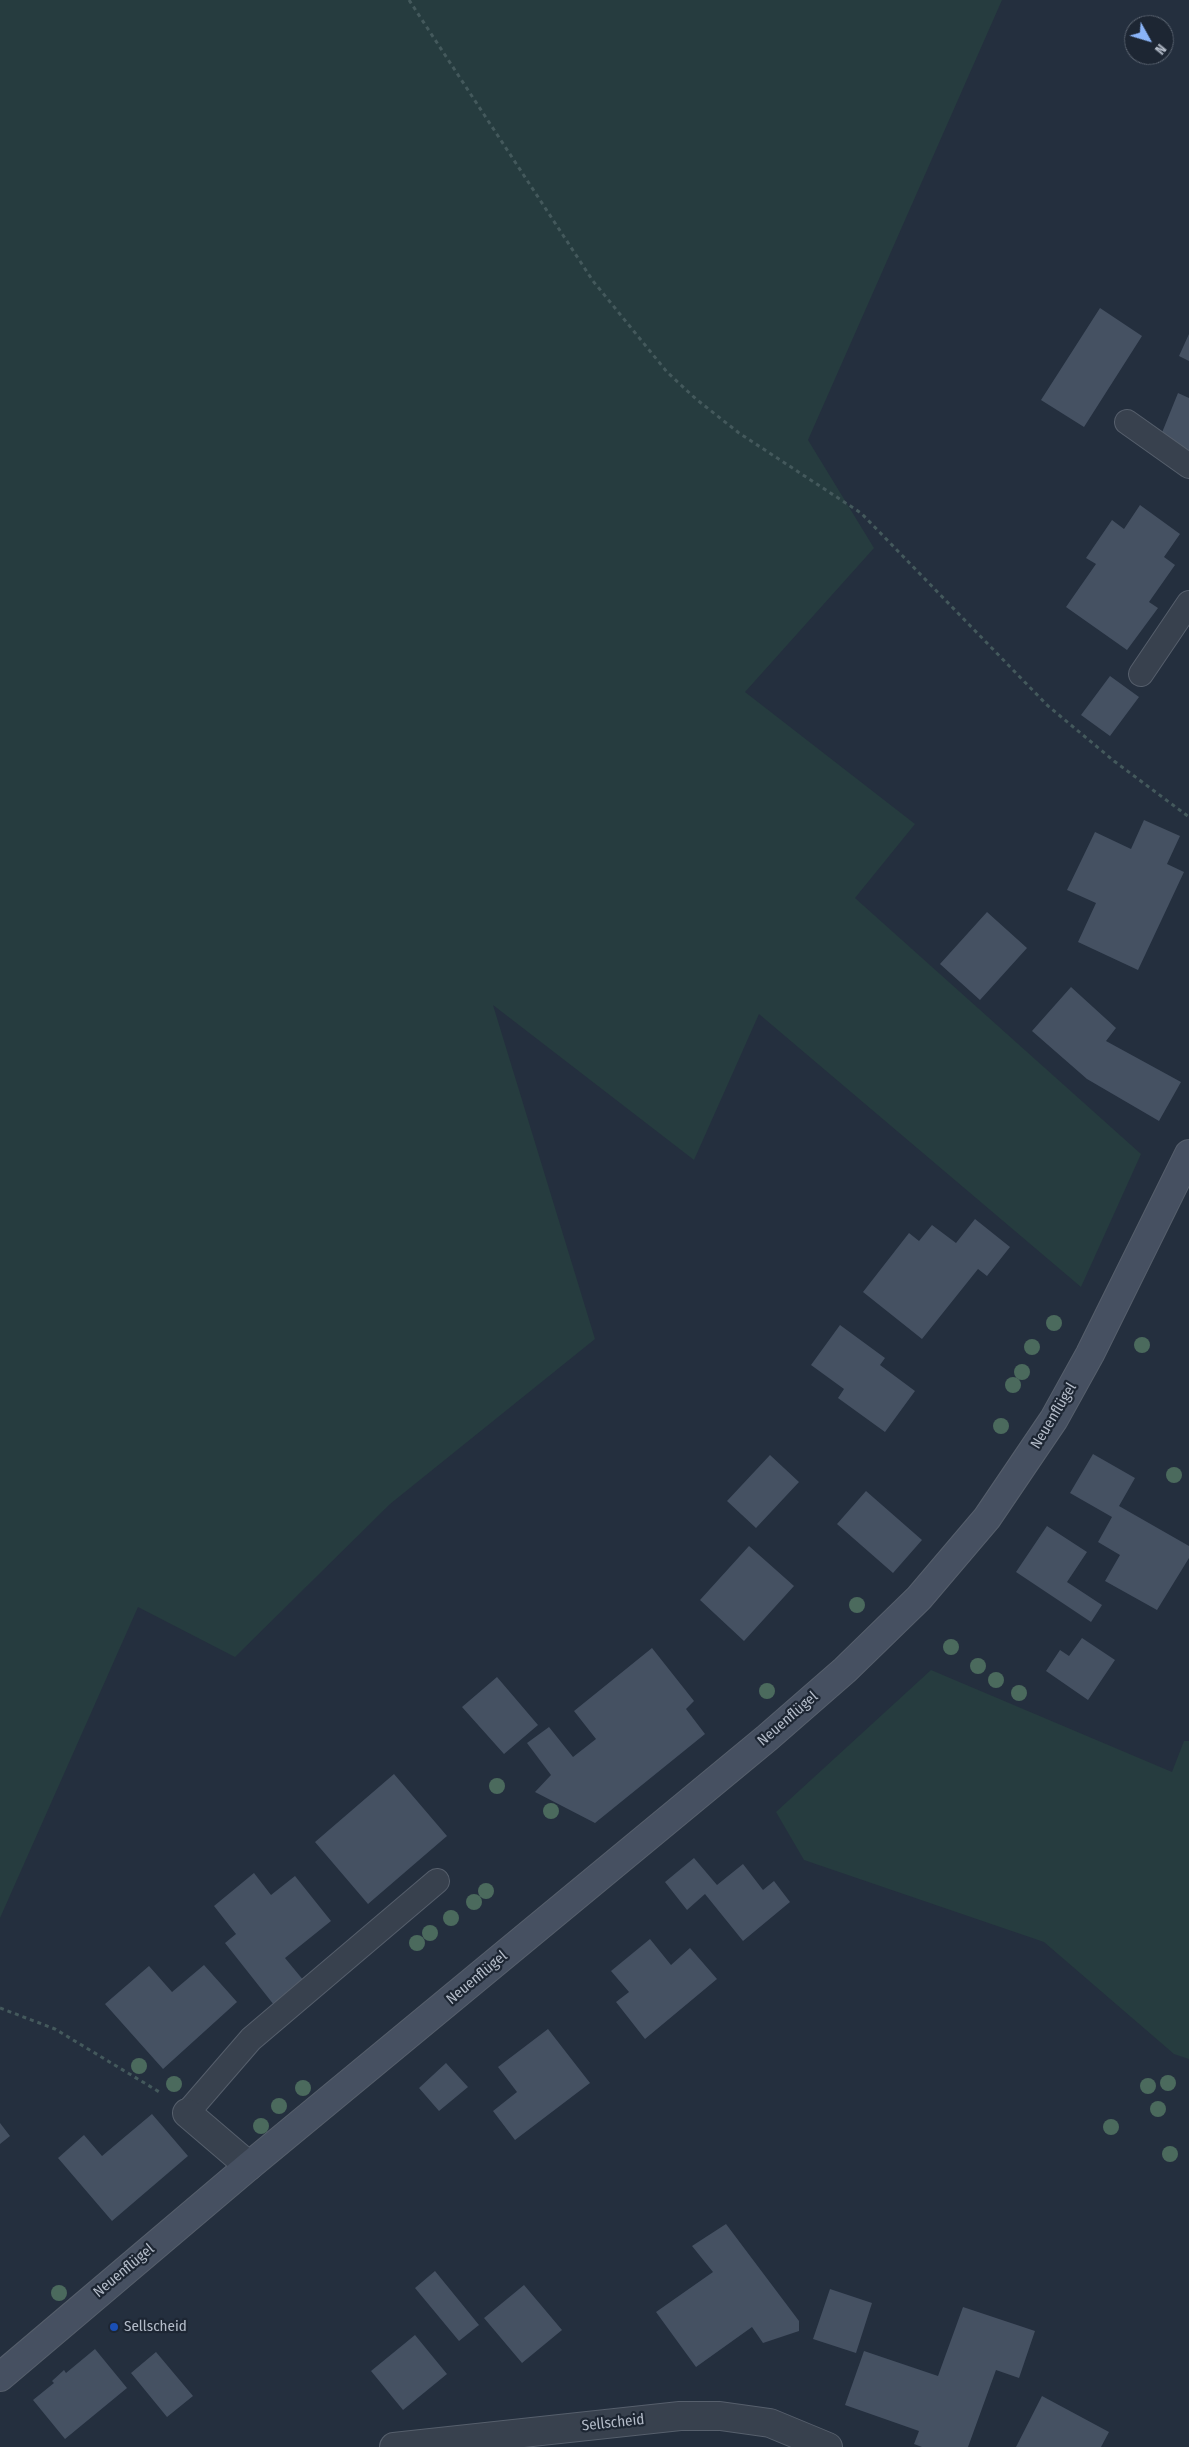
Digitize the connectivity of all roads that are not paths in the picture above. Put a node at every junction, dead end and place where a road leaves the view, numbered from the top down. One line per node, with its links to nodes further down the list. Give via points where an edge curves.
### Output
1 (1127, 422): 2 (lane)
2 (1189, 466)
3 (1189, 603): 4 (lane)
4 (1141, 674)
5 (1189, 1154): 8 (main road, Neuenflügel, via 1090,1354 1054,1419 987,1518 919,1598 845,1670 767,1738)
6 (436, 1881): 7 (lane, via 251,2039)
7 (187, 2113): 8 (street)
8 (249, 2166): 9 (main road, Neuenflügel)
9 (0, 2377)
10 (394, 2447): 11 (street, Sellscheid, via 680,2416 720,2416 770,2423)
11 (828, 2447)

